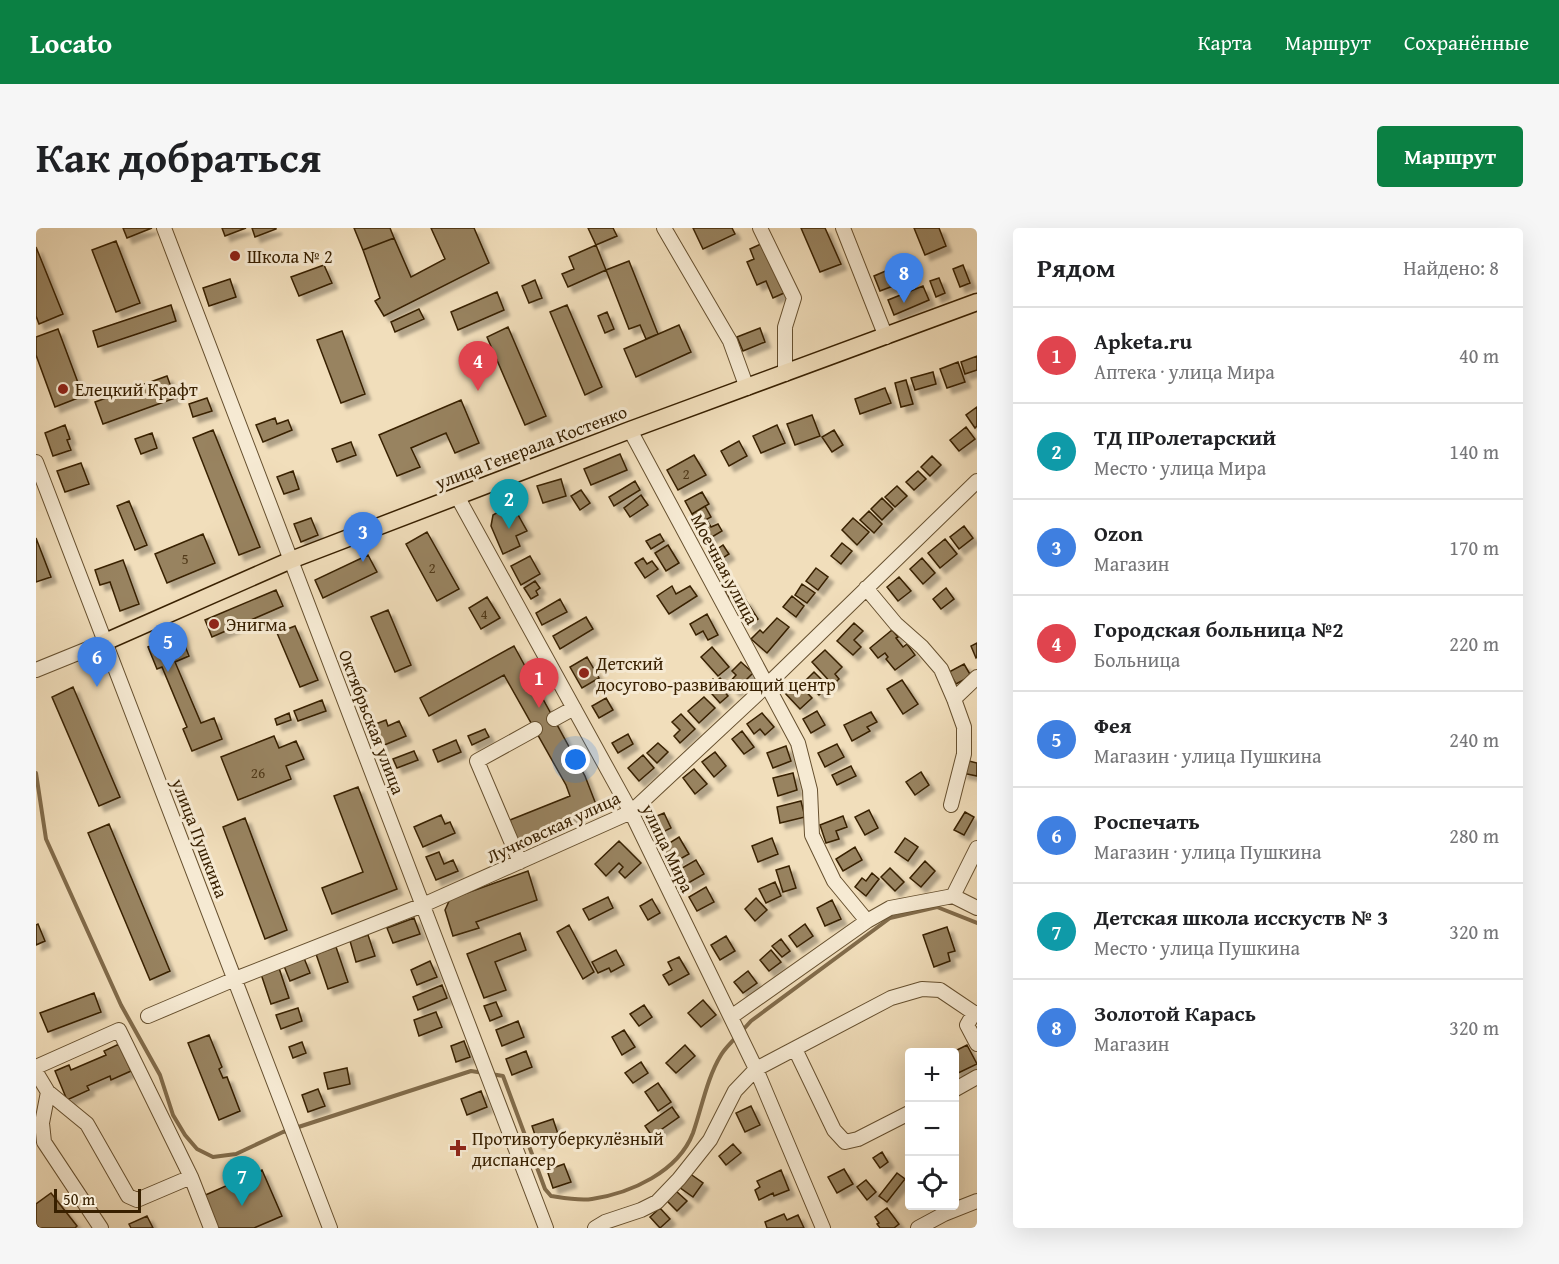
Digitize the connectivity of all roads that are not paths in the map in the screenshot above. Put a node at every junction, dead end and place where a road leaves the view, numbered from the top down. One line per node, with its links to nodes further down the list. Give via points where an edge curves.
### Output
1 (164, 228): 13 (street, Октябрьская улица)
2 (664, 228): 8 (street, via 730,341)
3 (760, 228): 7 (street, via 794,298 786,327)
4 (843, 228): 6 (street)
5 (977, 302): 6 (main road, улица Генерала Костенко)
6 (886, 337): 7 (main road, улица Генерала Костенко)
7 (785, 374): 8 (main road, улица Генерала Костенко)
8 (747, 388): 9 (main road, улица Генерала Костенко)
9 (630, 430): 12 (main road, улица Генерала Костенко); 18 (street, Моечная улица)
10 (36, 463): 15 (street, улица Пушкина)
11 (977, 481): 14 (street, Лучковская улица)
12 (457, 496): 13 (main road, улица Генерала Костенко); 20 (street, улица Мира)
13 (291, 560): 15 (main road, улица Генерала Костенко); 28 (street, Октябрьская улица)
14 (866, 588): 18 (street, Лучковская улица); 19 (street, via 941,669)
15 (105, 642): 16 (street); 31 (street, улица Пушкина)
16 (36, 670)
17 (977, 677): 19 (street)
18 (767, 685): 24 (street, Лучковская улица); 30 (street, Моечная улица, via 798,743 810,790 812,835 834,881)
19 (954, 699): 23 (street, via 964,727 964,754)
20 (574, 708): 21 (street); 24 (street, улица Мира)
21 (554, 719)
22 (534, 729): 26 (street, via 477,761)
23 (951, 805)
24 (631, 812): 26 (street, Лучковская улица); 34 (street, улица Мира)
25 (977, 848): 27 (street)
26 (520, 862): 28 (street, Лучковская улица)
27 (953, 896): 29 (street); 30 (street, via 890,908)
28 (423, 905): 31 (street, Лучковская улица); 48 (street, Октябрьская улица)
29 (977, 908)
30 (867, 921): 34 (street)
31 (235, 979): 33 (street, Лучковская улица); 47 (street, улица Пушкина)
32 (975, 1013): 35 (street, via 967,1025); 36 (street, via 940,990 922,989 891,998)
33 (148, 1016)
34 (731, 1017): 38 (street, улица Мира)
35 (977, 1044)
36 (795, 1049): 38 (street); 42 (street, via 834,1130 845,1142)
37 (36, 1069): 41 (street); 43 (street, via 119,1029)
38 (756, 1069): 49 (street, via 735,1092 710,1140 657,1202); 50 (street, улица Мира)
39 (977, 1077): 40 (street)
40 (959, 1087)
41 (48, 1092): 43 (street, via 87,1124 128,1196 136,1200); 45 (street, via 42,1123 44,1142)
42 (905, 1115)
43 (191, 1177): 46 (street)
44 (977, 1200): 51 (street)
45 (101, 1228)
46 (211, 1228)
47 (330, 1228)
48 (546, 1228)
49 (595, 1228)
50 (823, 1228)
51 (918, 1228)

